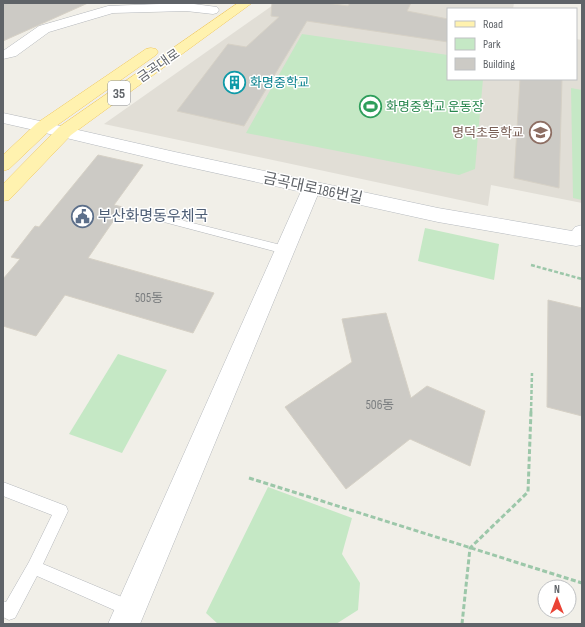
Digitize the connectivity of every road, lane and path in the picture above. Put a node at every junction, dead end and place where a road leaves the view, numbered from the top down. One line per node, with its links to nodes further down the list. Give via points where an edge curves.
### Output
1 (246, 3): 8 (main road, 금곡대로 / 35)
2 (218, 7): 3 (main road); 5 (street, via 112,9 44,29 11,53)
3 (193, 23)
4 (160, 46): 7 (main road, 금곡대로 / 35)
5 (3, 55)
6 (3, 118): 7 (street, 금곡대로186번길)
7 (42, 127): 8 (street, 금곡대로186번길); 9 (main road, 금곡대로 / 35)
8 (66, 131): 10 (street, 금곡대로186번길, via 175,158); 11 (main road, 금곡대로 / 35)
9 (3, 165)
10 (312, 187): 13 (street, 금곡대로186번길, via 438,215 576,240); 14 (street)
11 (3, 195)
12 (148, 215): 14 (lane)
13 (582, 232)
14 (285, 250): 24 (street)
15 (531, 265): 16 (path)
16 (582, 279)
17 (532, 373): 20 (path, via 528,492)
18 (248, 478): 20 (path)
19 (3, 489): 21 (lane, via 61,511)
20 (470, 548): 22 (path); 25 (path)
21 (34, 567): 23 (lane, via 9,612); 24 (lane)
22 (582, 583)
23 (3, 609)
24 (127, 617)
25 (462, 624)

